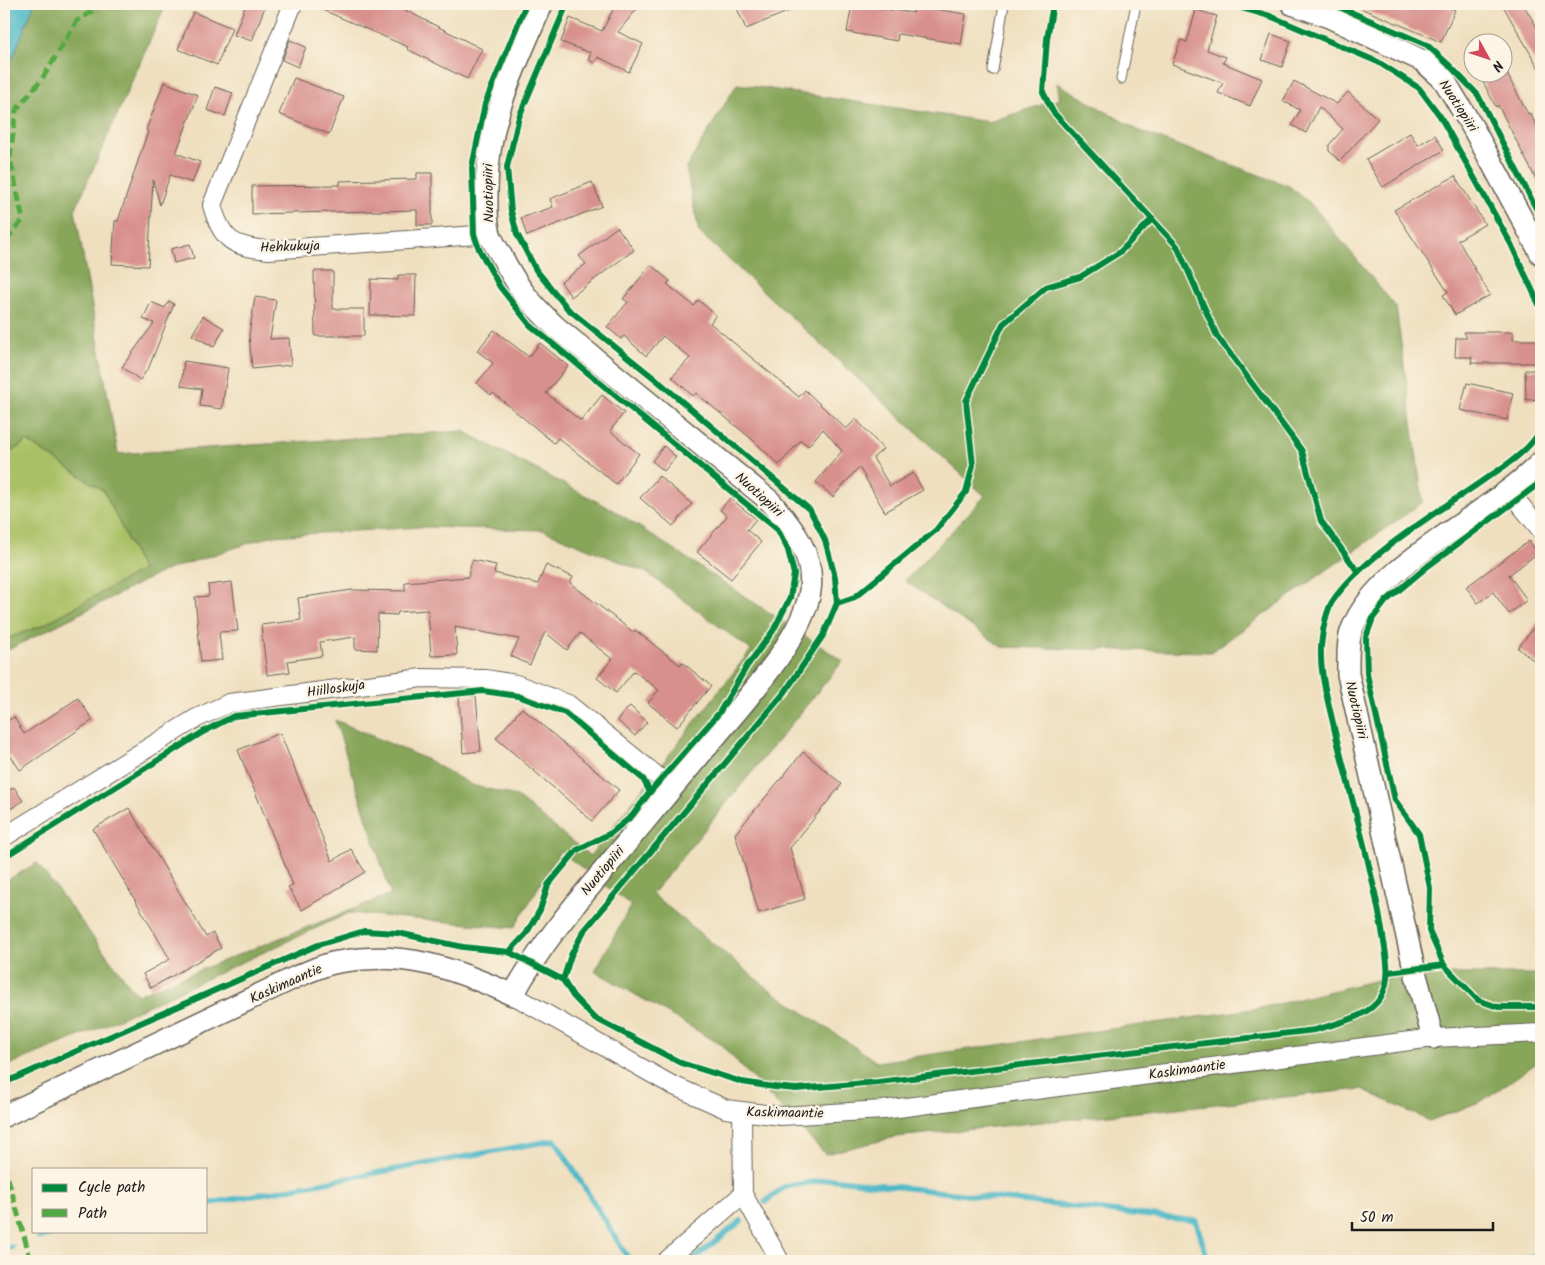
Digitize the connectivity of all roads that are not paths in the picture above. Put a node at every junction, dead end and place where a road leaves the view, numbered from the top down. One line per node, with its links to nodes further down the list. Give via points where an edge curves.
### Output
1 (293, 4): 8 (street, Hehkukuja, via 212,205 218,226 231,243 269,250)
2 (542, 4): 8 (street, Nuotiopiiri, via 499,106 492,133 486,166)
3 (1004, 4): 6 (lane)
4 (1136, 4): 7 (lane)
5 (1292, 4): 9 (street, Nuotiopiiri, via 1329,17 1423,61 1444,80)
6 (993, 70)
7 (1121, 80)
8 (490, 234): 13 (street, Nuotiopiiri, via 516,285 534,306 770,501 793,528 807,554 810,591 804,615 792,637 748,697)
9 (1541, 254)
10 (1541, 462): 11 (street, Nuotiopiiri)
11 (1509, 491): 12 (street); 17 (street, Nuotiopiiri, via 1377,588 1362,608 1351,630 1349,643 1348,674 1352,694)
12 (1541, 530)
13 (672, 788): 14 (street, Hiilloskuja, via 568,704 516,684 486,679 422,678 229,704 196,719); 15 (street, Nuotiopiiri, via 530,962)
14 (4, 837)
15 (513, 994): 18 (street, Kaskimaantie, via 670,1084); 19 (street, Kaskimaantie, via 464,972 422,961 381,957 336,962 298,976)
16 (1541, 1034): 17 (street, Kaskimaantie)
17 (1433, 1038): 18 (street, Kaskimaantie, via 883,1110 812,1116)
18 (742, 1113): 20 (street)
19 (4, 1116)
20 (743, 1194): 21 (street); 22 (street)
21 (666, 1261)
22 (780, 1261)

